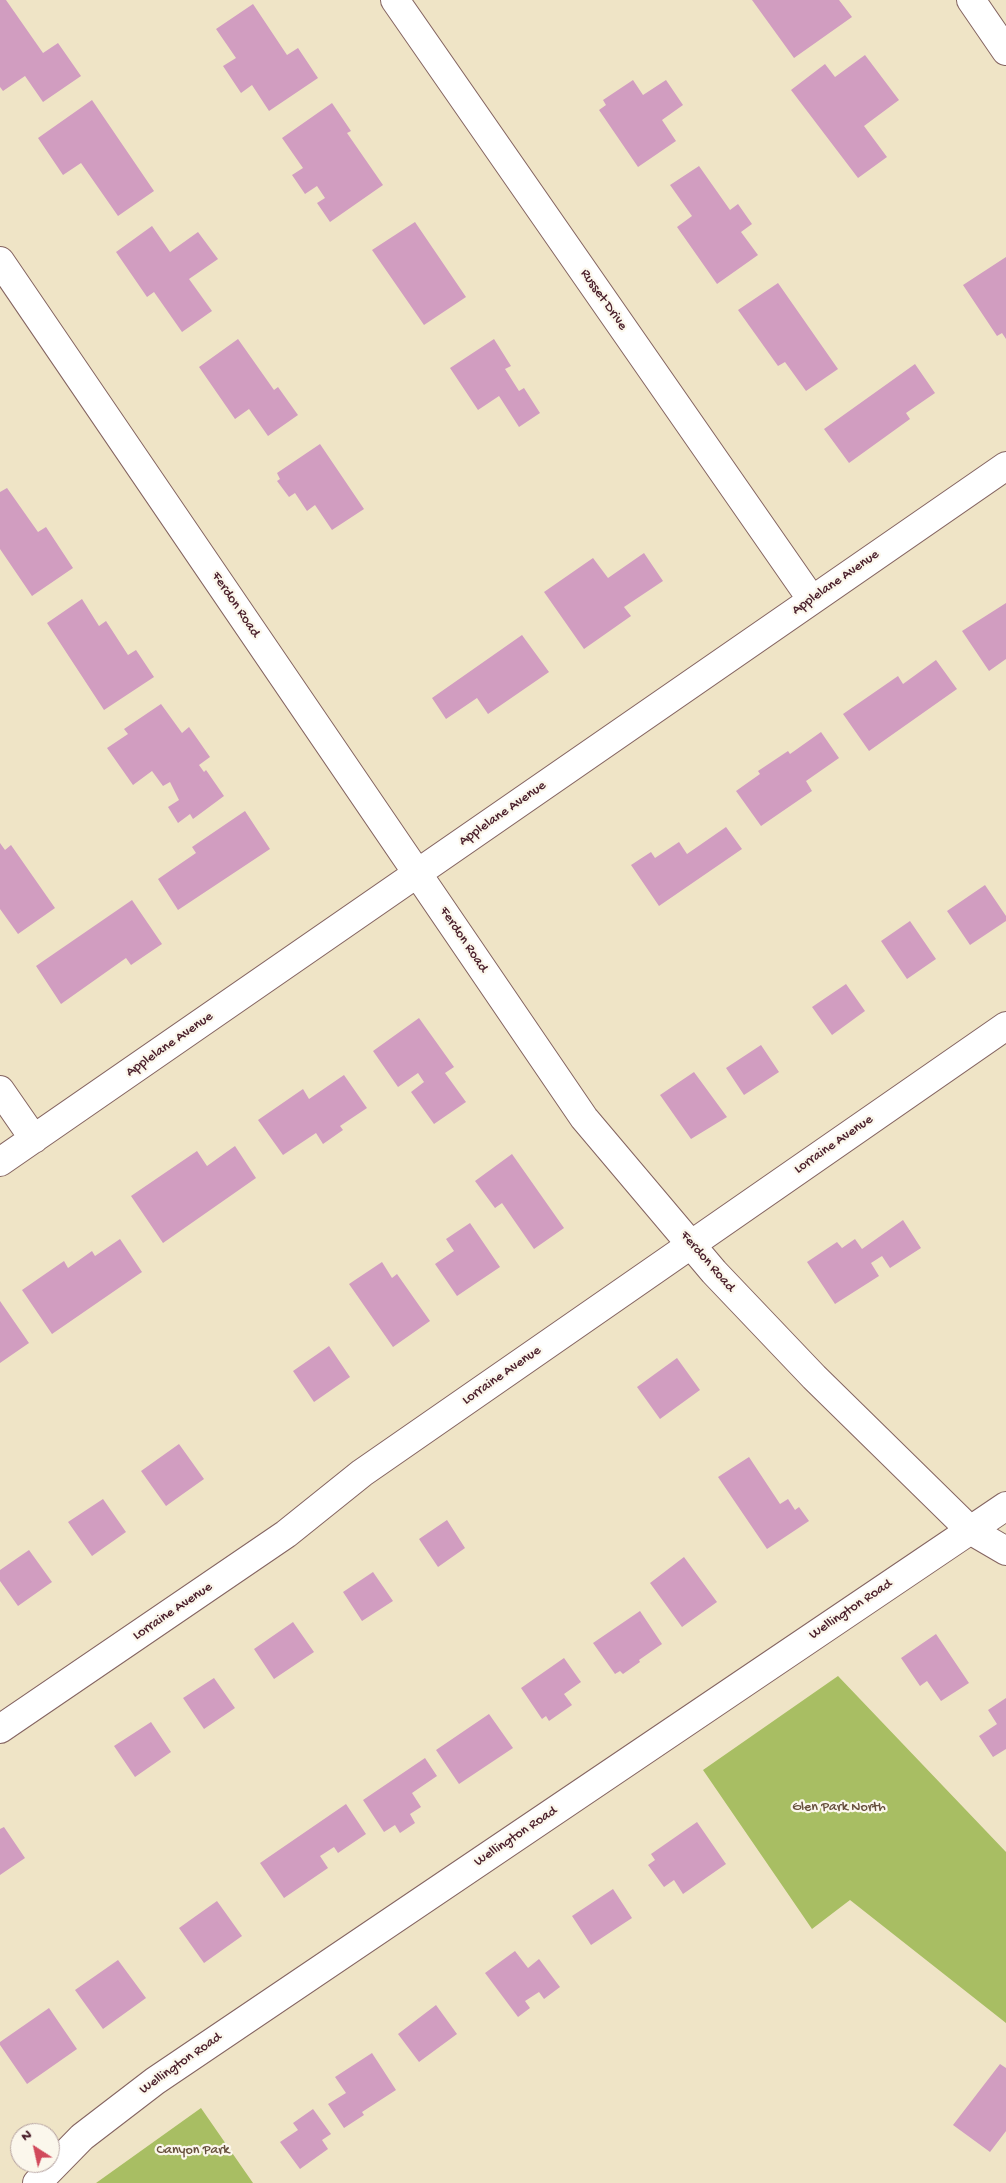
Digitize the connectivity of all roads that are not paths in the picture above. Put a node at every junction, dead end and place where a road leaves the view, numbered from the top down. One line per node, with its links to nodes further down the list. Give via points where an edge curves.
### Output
1 (395, 0): 6 (street, Russet Drive)
2 (971, 0): 3 (street)
3 (1006, 51)
4 (0, 261): 7 (street, Ferdon Road)
5 (1006, 466): 6 (street, Applelane Avenue)
6 (812, 600): 7 (street, Applelane Avenue)
7 (418, 873): 10 (street, Applelane Avenue); 12 (street, Ferdon Road, via 584,1118)
8 (1006, 1026): 12 (street, Lorraine Avenue)
9 (0, 1090): 10 (street)
10 (34, 1140): 11 (street, Applelane Avenue)
11 (0, 1162)
12 (691, 1244): 14 (street, Ferdon Road, via 814,1377); 16 (street, Lorraine Avenue, via 362,1472 286,1534)
13 (1006, 1506): 14 (street, Wellington Road)
14 (970, 1530): 15 (street, Ferdon Road); 17 (street, Wellington Road, via 156,2080 82,2137)
15 (1006, 1551)
16 (0, 1729)
17 (37, 2183)

